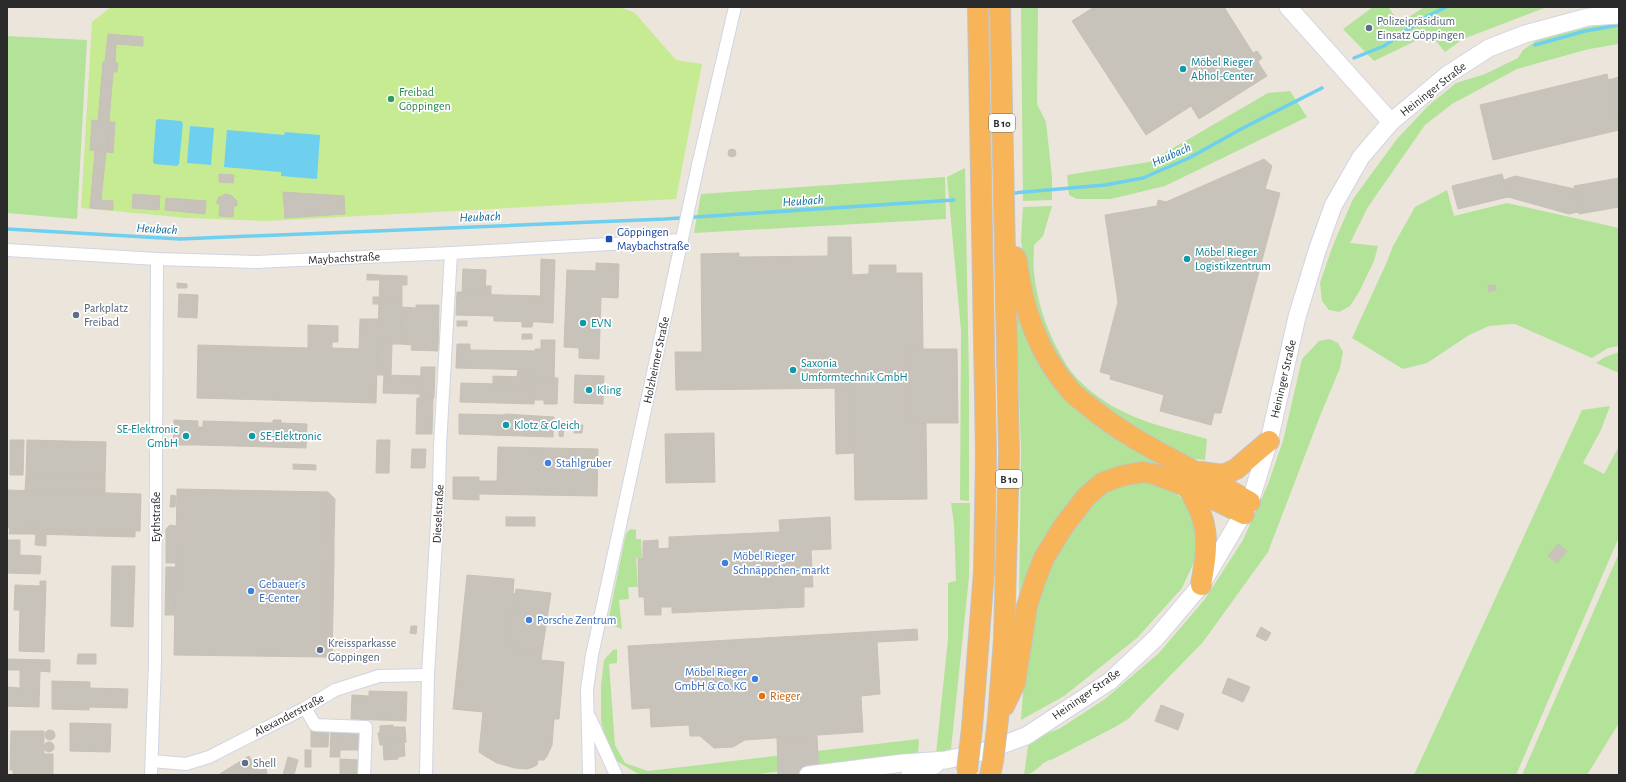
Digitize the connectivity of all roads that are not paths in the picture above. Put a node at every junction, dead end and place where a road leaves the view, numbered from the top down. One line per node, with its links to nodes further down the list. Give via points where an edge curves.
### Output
1 (735, 7): 7 (street, Holzheimer Straße)
2 (978, 7): 23 (highway, B 10, bridge, via 986,454 984,571)
3 (1000, 7): 8 (highway, B 10)
4 (1288, 7): 6 (main road)
5 (1619, 15): 6 (main road, Heininger Straße, via 1588,17 1525,34 1489,48 1447,75)
6 (1391, 122): 12 (main road, Heininger Straße, via 1361,158 1333,206 1316,251 1297,317)
7 (683, 235): 10 (street, Maybachstraße); 18 (street, Holzheimer Straße, via 592,655 587,689)
8 (1004, 238): 13 (highway, B 10, via 1017,261 1020,284 1039,343 1071,391 1099,415); 19 (highway, B 10, via 1009,476 1004,639)
9 (7, 250): 11 (street, Maybachstraße)
10 (450, 253): 11 (street, Maybachstraße, via 256,262); 16 (street, Dieselstraße)
11 (157, 259): 21 (street, Eythstraße, via 155,662)
12 (1269, 441): 13 (highway, B 10, via 1236,469 1223,475); 14 (main road, Heininger Straße)
13 (1191, 479): 14 (highway, B 10); 15 (highway, via 1206,531); 19 (highway, via 1142,472 1102,483 1086,497 1063,526 1044,558 1027,606 1015,682)
14 (1247, 508): 15 (main road, Heininger Straße)
15 (1201, 585): 20 (main road, Heininger Straße, via 1156,638 1110,681 1026,736 985,751)
16 (428, 675): 17 (street, Alexanderstraße, via 380,676 335,690); 26 (street, Dieselstraße)
17 (305, 708): 21 (street, Alexanderstraße, via 209,757 186,764); 25 (street, via 315,725 366,727)
18 (589, 715): 27 (street, Holzheimer Straße); 28 (street, Holzheimer Straße)
19 (998, 719): 22 (highway, B 10, bridge)
20 (946, 760): 29 (main road, Heininger Straße); 30 (main road, Heininger Straße)
21 (152, 761): 24 (street, Eythstraße)
22 (991, 768)
23 (967, 773)
24 (151, 775)
25 (364, 775)
26 (426, 775)
27 (589, 775)
28 (616, 775)
29 (808, 775)
30 (910, 775)

